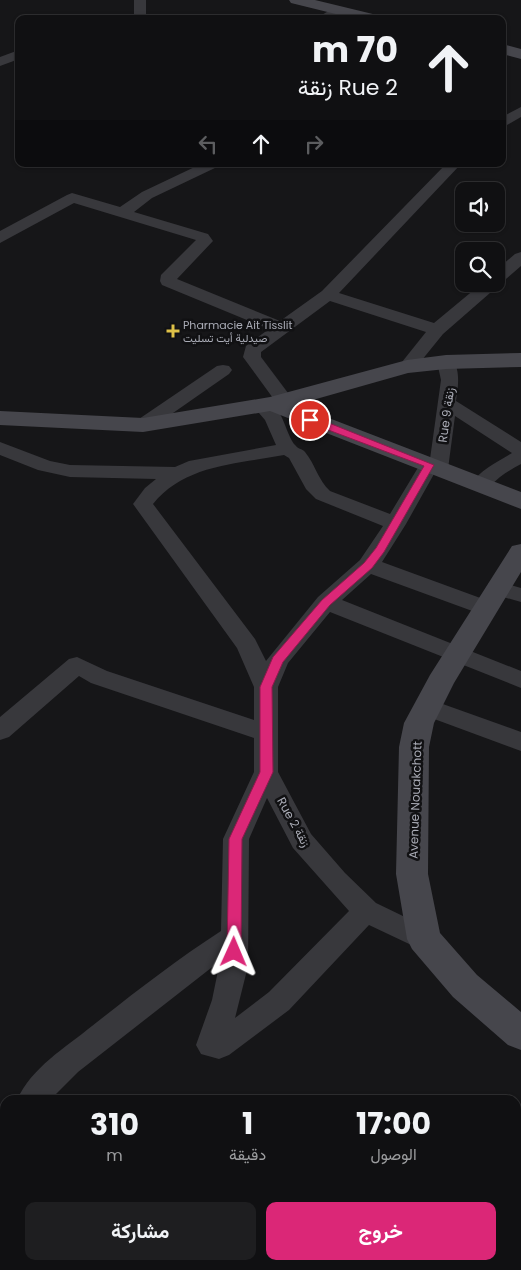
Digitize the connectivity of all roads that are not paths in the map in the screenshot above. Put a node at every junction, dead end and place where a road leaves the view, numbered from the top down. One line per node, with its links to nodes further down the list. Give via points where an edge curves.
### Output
1 (140, 0): 4 (street)
2 (296, 0): 3 (street)
3 (337, 10): 5 (street); 6 (street)
4 (140, 15)
5 (328, 15)
6 (359, 15)
7 (506, 50): 8 (street)
8 (521, 54)
9 (15, 56): 10 (street)
10 (0, 62)
11 (521, 111): 12 (street)
12 (506, 121)
13 (506, 122): 14 (street)
14 (521, 122)
15 (506, 123): 16 (street)
16 (521, 128)
17 (206, 167): 19 (street, via 147,195)
18 (451, 167): 24 (street)
19 (122, 213): 20 (street, via 72,198); 25 (street, via 204,239 168,281)
20 (0, 238)
21 (521, 257): 22 (street)
22 (505, 271)
23 (482, 292): 26 (street)
24 (328, 295): 25 (street); 26 (street)
25 (281, 328): 31 (street, via 251,353)
26 (437, 330): 29 (street)
27 (521, 360): 28 (street)
28 (446, 362): 29 (street); 32 (street, Rue 9 زنقة, via 450,380)
29 (407, 367): 31 (street)
30 (223, 370): 34 (street)
31 (277, 403): 34 (street); 36 (street, via 274,418); 38 (street, via 310,420)
32 (448, 404): 37 (street); 38 (street, Rue 9 زنقة)
33 (0, 418): 34 (street)
34 (143, 425)
35 (0, 448): 39 (street, via 45,466 70,471)
36 (287, 449): 39 (street, via 197,465); 42 (street, via 297,454 322,495)
37 (518, 459): 40 (street)
38 (434, 467): 40 (street); 42 (street, Rue 2 زنقة)
39 (178, 473): 49 (street, via 147,497 143,504 246,645)
40 (480, 485): 41 (street)
41 (521, 501)
42 (396, 524): 44 (street, Rue 2 زنقة)
43 (521, 552): 45 (street, Avenue Nouakchott)
44 (368, 565): 45 (street); 46 (street, Rue 2 زنقة)
45 (509, 598): 47 (street, Avenue Nouakchott)
46 (326, 602): 47 (street); 49 (street, Rue 2 زنقة, via 278,660)
47 (457, 656): 48 (street); 50 (street, Avenue Nouakchott)
48 (521, 680)
49 (266, 687): 52 (street, Rue 2 زنقة)
50 (426, 706): 53 (street); 57 (street, Avenue Nouakchott, via 414,747 412,874)
51 (0, 731): 52 (street, via 78,666 99,677)
52 (266, 733): 54 (street, Rue 2 زنقة)
53 (521, 742)
54 (266, 772): 55 (street, Rue 2 زنقة, via 302,840); 56 (street, via 236,839)
55 (366, 911): 56 (street, via 279,1001 216,1047 211,1046 211,1042 234,966); 57 (street, Rue 2 زنقة)
56 (234, 937): 59 (street, via 123,1018 44,1083)
57 (424, 939): 58 (street, via 465,986)
58 (521, 1034)
59 (36, 1095)

